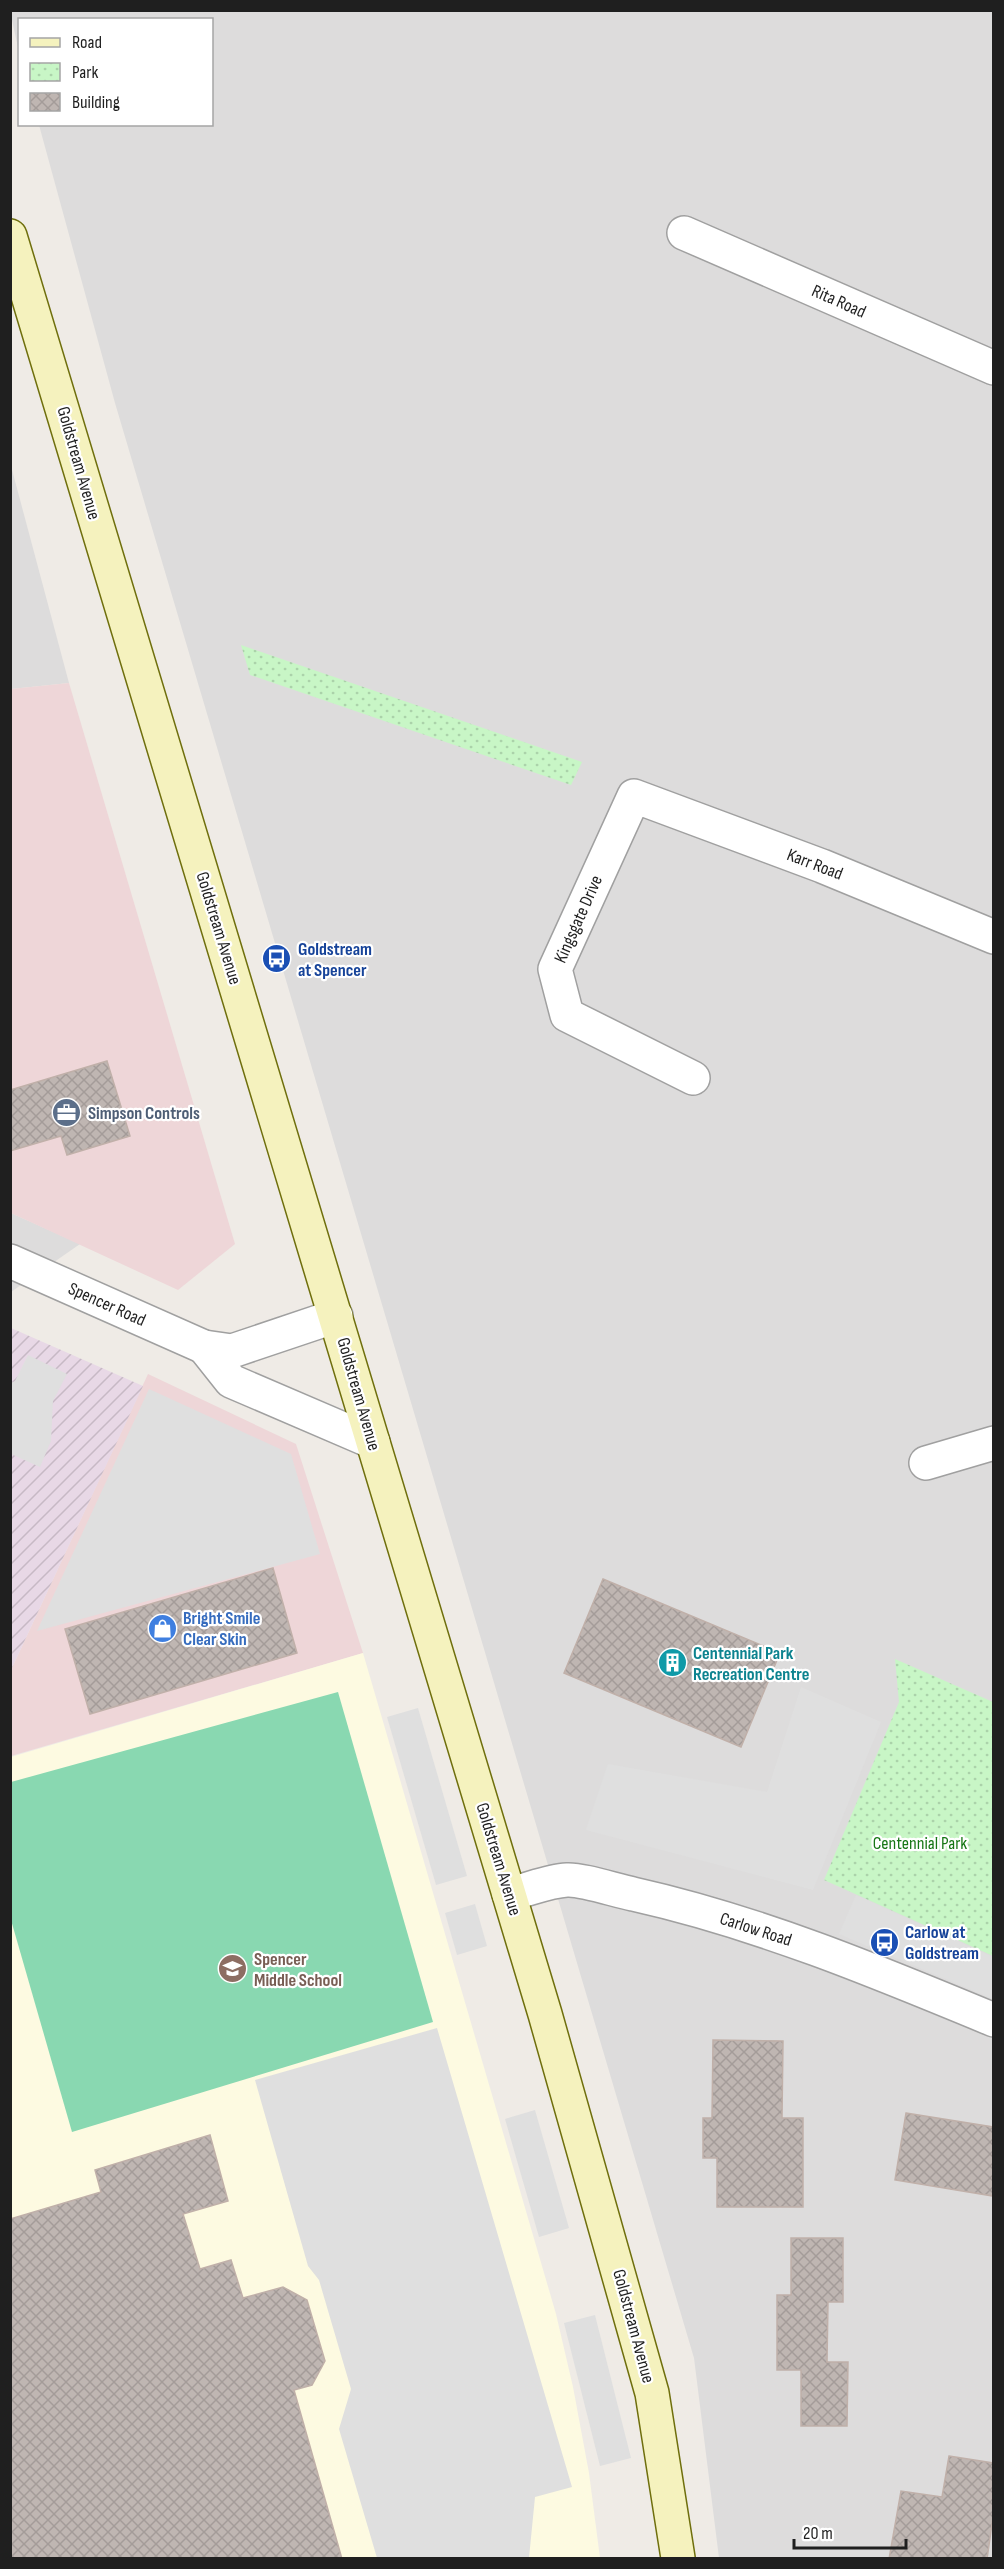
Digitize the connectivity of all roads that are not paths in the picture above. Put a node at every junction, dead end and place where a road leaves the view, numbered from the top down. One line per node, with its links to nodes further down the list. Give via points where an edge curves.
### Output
1 (684, 233): 3 (street, Rita Road)
2 (10, 236): 8 (main road, Goldstream Avenue)
3 (993, 368)
4 (634, 796): 5 (street, Karr Road, via 822,866); 6 (street, Kingsgate Drive, via 555,969 567,1015)
5 (993, 937)
6 (693, 1078)
7 (10, 1261): 9 (street, Spencer Road)
8 (336, 1316): 9 (street, Spencer Road, via 232,1351); 10 (main road, Goldstream Avenue)
9 (204, 1347): 10 (street, Spencer Road, via 231,1381)
10 (373, 1442): 13 (main road, Goldstream Avenue)
11 (993, 1443): 12 (street)
12 (926, 1463)
13 (509, 1894): 14 (street, Carlow Road, via 568,1880 647,1898 734,1921 800,1944); 15 (main road, Goldstream Avenue, via 652,2393)
14 (993, 2019)
15 (678, 2559)

